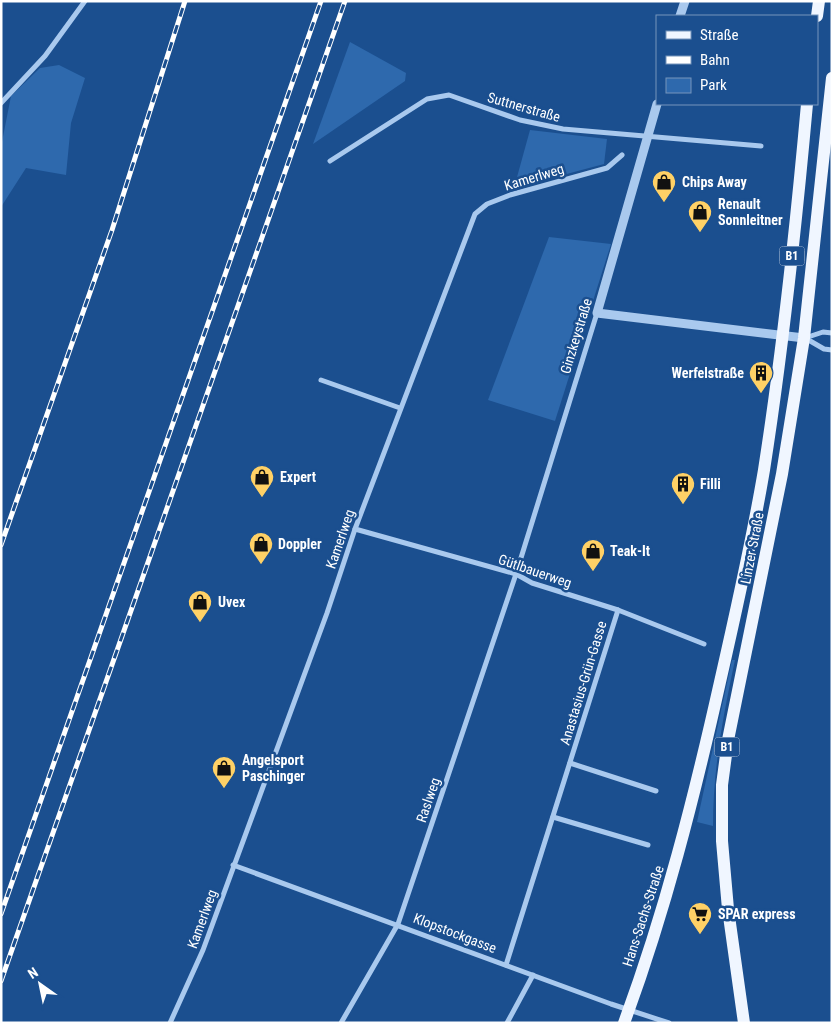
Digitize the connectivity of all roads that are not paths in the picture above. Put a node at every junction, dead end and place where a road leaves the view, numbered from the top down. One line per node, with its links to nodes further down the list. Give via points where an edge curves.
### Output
1 (85, 1): 7 (street, via 44,56)
2 (685, 1): 4 (street)
3 (819, 1): 5 (main road)
4 (680, 15)
5 (817, 15)
6 (832, 78): 17 (main road, Linzer Straße / B1)
7 (1, 103)
8 (657, 105): 10 (street, Ginzkeystraße)
9 (807, 105): 16 (main road, Linzer Straße / B1)
10 (649, 136): 11 (street, Suttnerstraße); 13 (street, Suttnerstraße, via 563,130 520,120 449,95 427,99); 14 (street, Ginzkeystraße)
11 (761, 146)
12 (622, 155): 20 (street, Kamerlweg, via 607,168 510,195 487,204 474,214)
13 (330, 161)
14 (598, 313): 16 (street); 22 (street, Ginzkeystraße)
15 (832, 333): 17 (street, via 823,332)
16 (783, 335): 17 (street); 28 (main road, Linzer Straße / B1, via 764,472 748,557)
17 (804, 338): 18 (street); 40 (main road, Linzer Straße / B1, via 782,474 728,740 722,785 723,851)
18 (832, 350)
19 (321, 380): 20 (street)
20 (400, 408): 21 (street, Kamerlweg)
21 (355, 529): 22 (street, Gütlbauerweg); 30 (street, Kamerlweg)
22 (516, 574): 23 (street, Gütlbauerweg, via 532,583); 31 (street, Raslweg)
23 (618, 610): 24 (street, Gütlbauerweg); 25 (street, Anastasius-Grün-Gasse)
24 (704, 644)
25 (570, 763): 26 (street, Anastasius-Grün-Gasse); 27 (street, Anastasius-Grün-Gasse)
26 (656, 791)
27 (553, 817): 29 (street); 32 (street, Anastasius-Grün-Gasse)
28 (688, 818): 34 (main road, Hans-Sachs-Straße)
29 (648, 844)
30 (233, 865): 31 (street, Klopstockgasse); 35 (street, Kamerlweg, via 203,950)
31 (398, 924): 32 (street, Klopstockgasse); 36 (street, Raslweg)
32 (506, 965): 33 (street, Klopstockgasse)
33 (533, 975): 34 (street, Klopstockgasse); 37 (street)
34 (629, 1010): 38 (main road, Hans-Sachs-Straße); 39 (street, Klopstockgasse)
35 (170, 1023)
36 (341, 1023)
37 (507, 1023)
38 (624, 1023)
39 (669, 1023)
40 (744, 1023)

